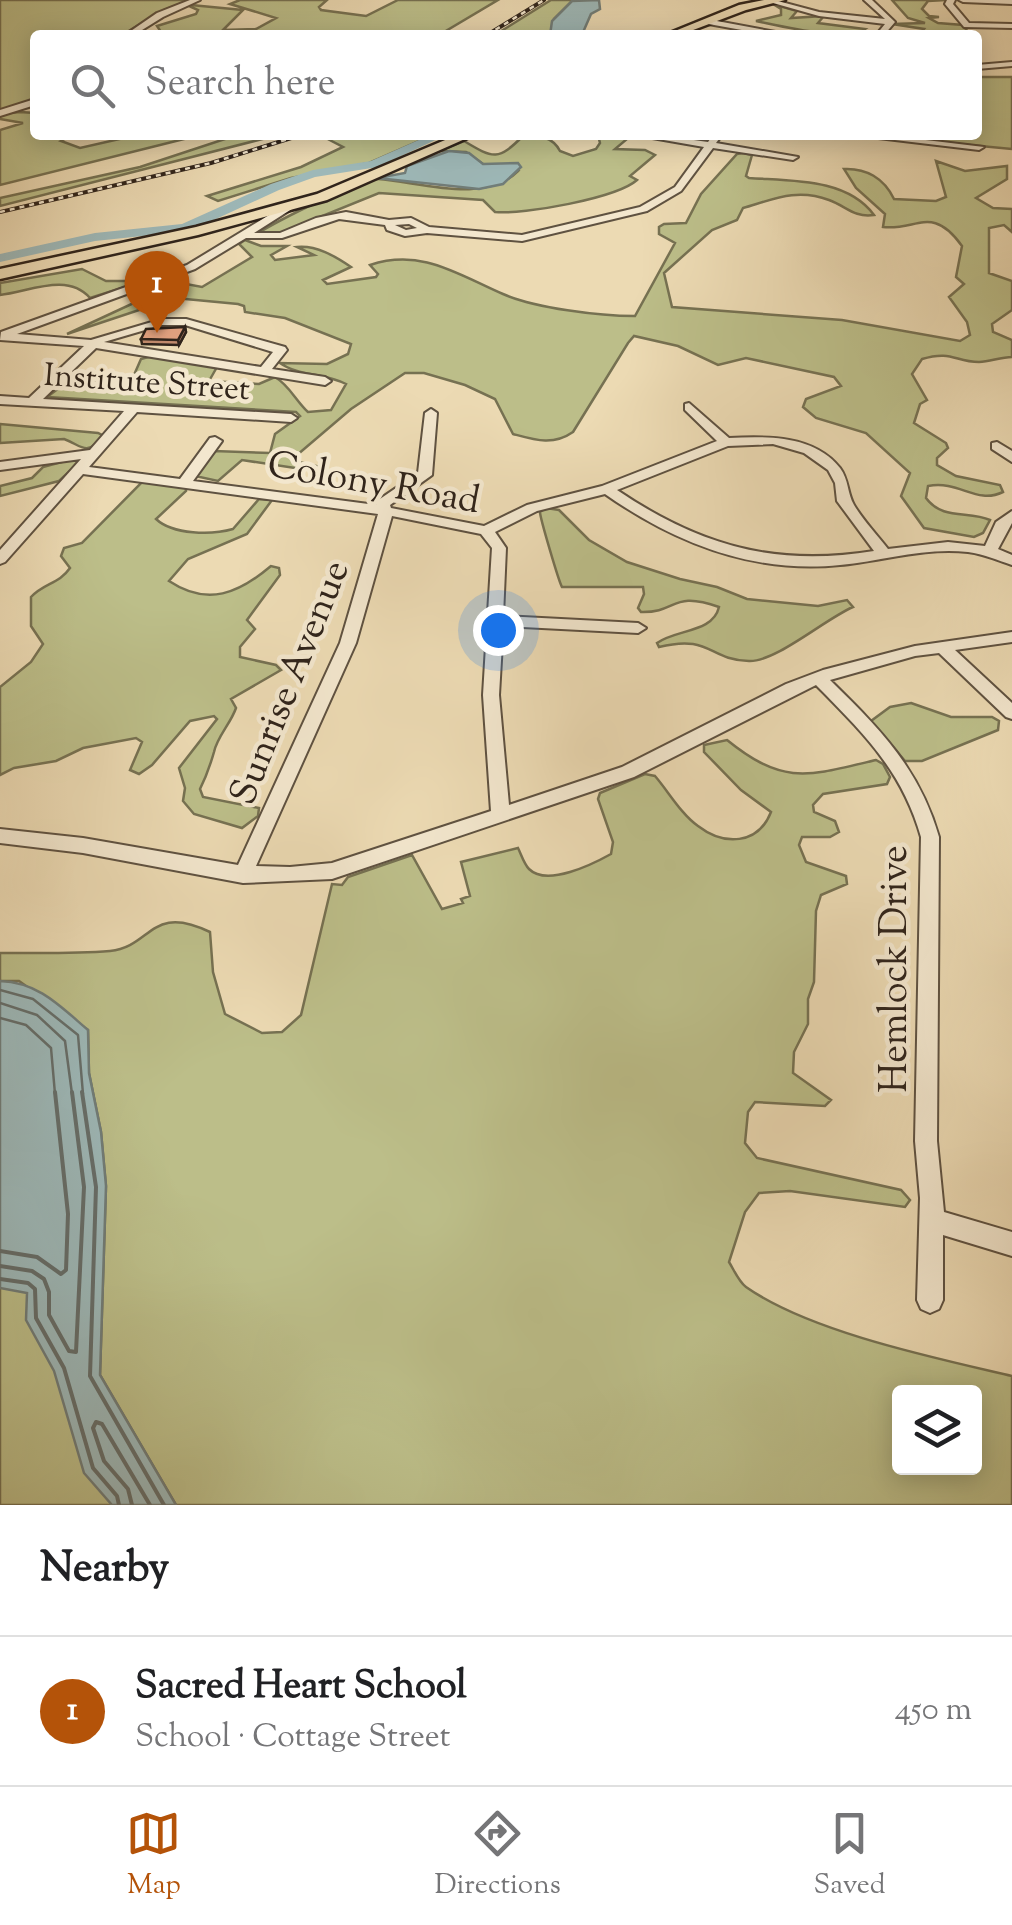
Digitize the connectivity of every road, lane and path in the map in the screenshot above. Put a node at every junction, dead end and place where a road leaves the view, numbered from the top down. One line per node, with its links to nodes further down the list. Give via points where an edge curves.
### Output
1 (196, 0): 10 (street)
2 (868, 0): 8 (street)
3 (951, 0): 9 (street, via 967,26)
4 (963, 0): 6 (street)
5 (775, 1): 7 (highway); 8 (street)
6 (1012, 2)
7 (706, 22): 11 (highway); 12 (street)
8 (890, 22): 13 (street)
9 (1012, 26)
10 (137, 30)
11 (684, 30)
12 (742, 30)
13 (884, 30)
14 (1012, 64): 15 (street)
15 (982, 67)
16 (30, 104): 17 (street)
17 (0, 113)
18 (456, 140): 25 (highway)
19 (671, 140): 22 (street)
20 (714, 140): 22 (street)
21 (912, 140): 23 (street)
22 (710, 146): 24 (street); 26 (street, via 665,200 522,238 404,233 389,223 345,215 279,238)
23 (979, 146)
24 (794, 156)
25 (293, 205): 26 (street); 27 (highway)
26 (246, 234): 28 (street, via 170,276)
27 (0, 274)
28 (0, 336): 29 (street)
29 (93, 344): 30 (street); 30 (street, via 177,321 281,350); 33 (street)
30 (265, 370): 31 (street)
31 (325, 381)
32 (0, 400): 33 (street, Institute Street)
33 (32, 402): 35 (street, Institute Street)
34 (689, 407): 39 (street)
35 (134, 408): 37 (street, Institute Street); 41 (street)
36 (431, 413): 47 (street, via 425,475 384,502)
37 (290, 418)
38 (214, 441): 45 (street)
39 (726, 442): 46 (street); 52 (street, via 774,440 824,459 838,475 844,501)
40 (997, 446): 42 (street)
41 (96, 453): 43 (street); 44 (street)
42 (1012, 458)
43 (0, 466)
44 (82, 470): 45 (street, Colony Road); 50 (street)
45 (185, 482): 47 (street, Colony Road)
46 (606, 489): 49 (street, via 532,508); 52 (street, via 658,525 731,552 803,562)
47 (386, 511): 49 (street, Colony Road); 63 (street, Sunrise Avenue, via 348,643)
48 (1012, 515): 51 (street)
49 (486, 531): 55 (street, Colony Road, via 499,548)
50 (7, 542): 53 (street)
51 (990, 551): 52 (street, via 948,546); 54 (street)
52 (885, 556)
53 (0, 559)
54 (1012, 560)
55 (493, 620): 56 (street); 61 (street, Colony Road, via 491,695)
56 (638, 628)
57 (1012, 637): 58 (street)
58 (942, 646): 59 (street); 60 (street)
59 (819, 678): 61 (street, via 628,772); 64 (street, Hemlock Drive, via 903,766 928,824 926,1141)
60 (1012, 713)
61 (501, 816): 63 (street, via 332,871)
62 (0, 836): 63 (street, via 52,838)
63 (243, 876)
64 (932, 1220): 65 (street); 66 (street, Hemlock Drive)
65 (1012, 1244)
66 (930, 1300)

